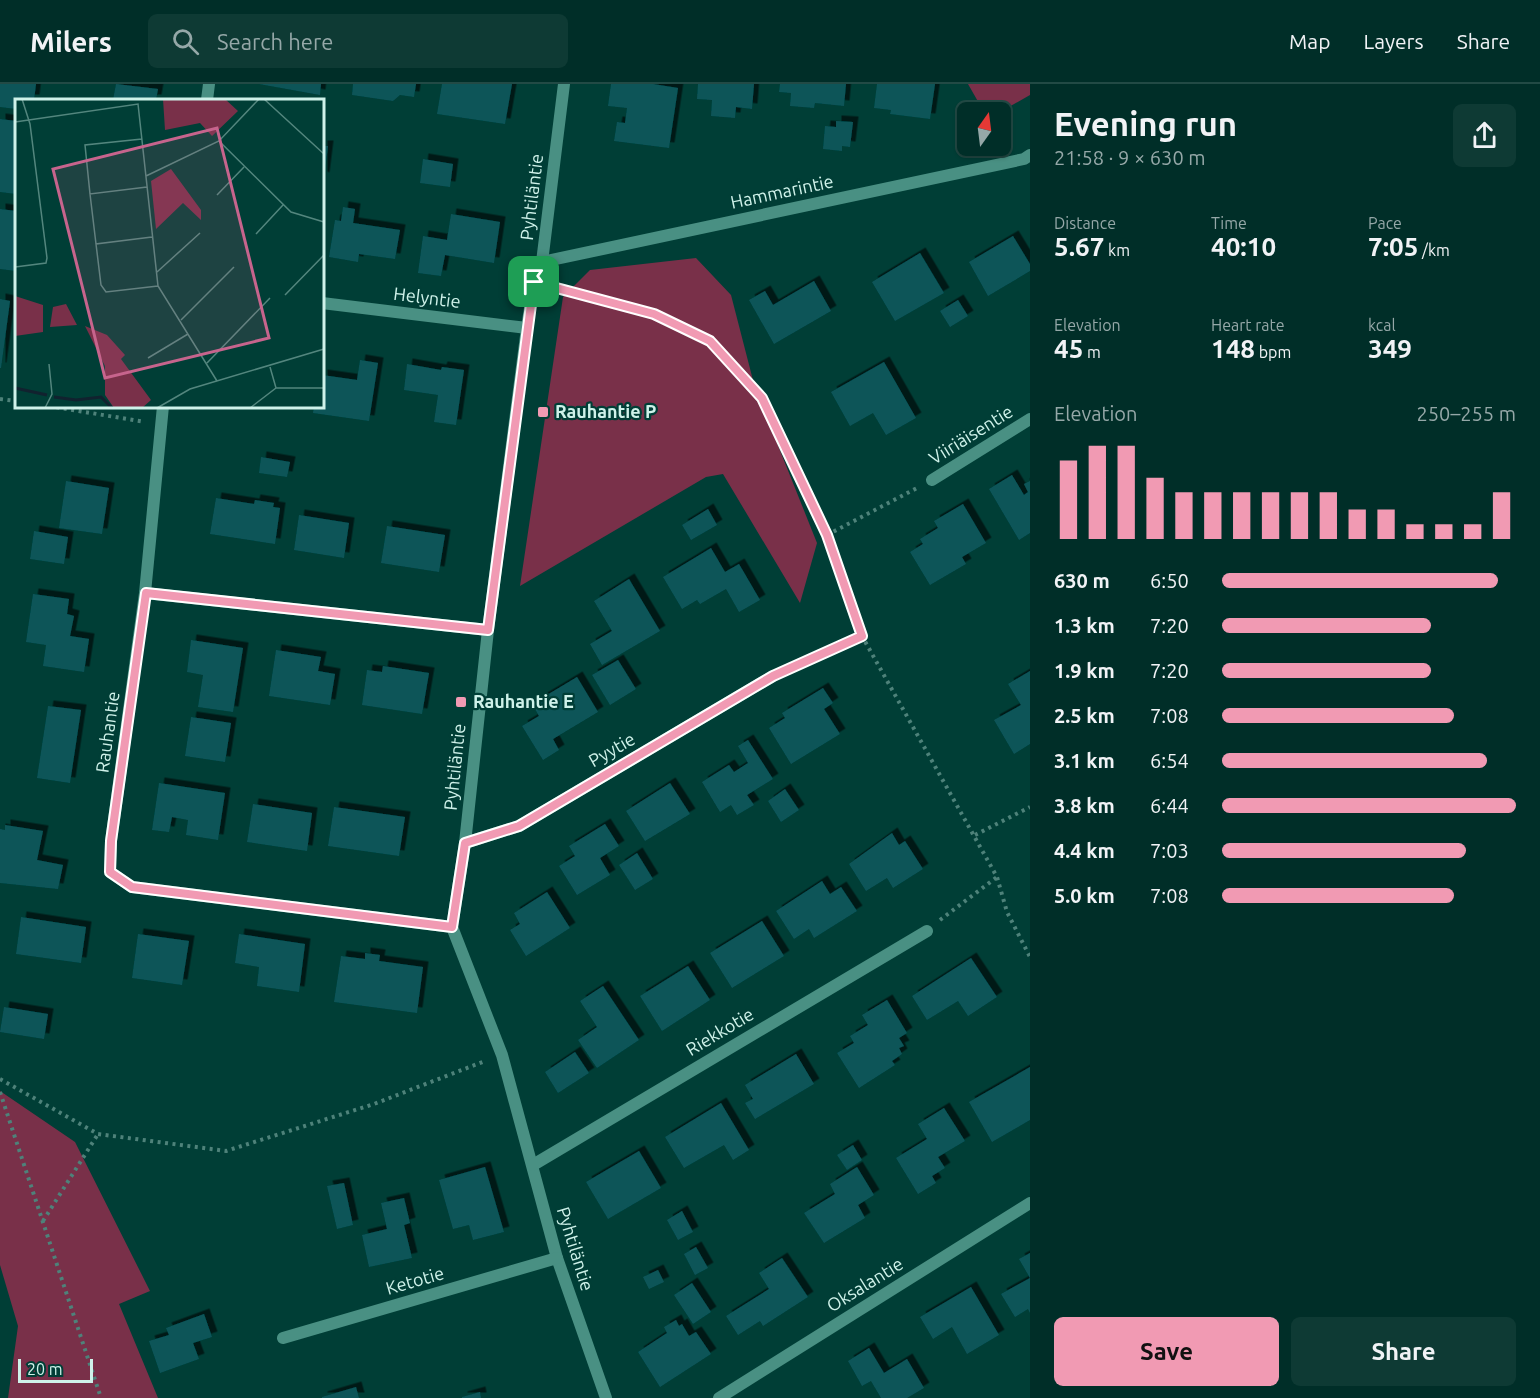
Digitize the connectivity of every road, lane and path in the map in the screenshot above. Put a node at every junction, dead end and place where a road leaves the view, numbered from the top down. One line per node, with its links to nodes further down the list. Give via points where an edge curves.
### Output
1 (209, 84): 3 (street)
2 (564, 84): 5 (street, Pyhtiläntie)
3 (207, 99)
4 (1028, 161): 5 (street, Hammarintie)
5 (542, 262): 6 (street, Pyhtiläntie)
6 (534, 282): 8 (street, Pyhtiläntie); 16 (path, via 654,314 710,341 762,398)
7 (324, 303): 8 (street, Helyntie)
8 (526, 328): 18 (street, Pyhtiläntie)
9 (0, 399): 10 (path)
10 (15, 401)
11 (61, 408): 14 (path)
12 (163, 408): 14 (street)
13 (1030, 419): 15 (street, Viiriäisentie)
14 (161, 425): 17 (street)
15 (932, 480): 16 (path)
16 (827, 535): 19 (path)
17 (146, 593): 18 (street); 25 (street, Rauhantie, via 110,872 132,887)
18 (488, 630): 23 (street, Pyhtiläntie)
19 (862, 636): 20 (path); 22 (path)
20 (773, 676): 23 (street, Pyytie, via 519,826)
21 (1030, 807): 22 (path)
22 (975, 835): 24 (path)
23 (465, 843): 25 (street, Pyhtiläntie)
24 (997, 877): 26 (path); 27 (path, via 1007,912)
25 (452, 927): 28 (street, Pyhtiläntie)
26 (927, 931): 32 (street, Riekkotie)
27 (1030, 957)
28 (502, 1055): 31 (path, via 374,1104 226,1151); 32 (street, Pyhtiläntie)
29 (0, 1079): 31 (path)
30 (0, 1092): 34 (path)
31 (98, 1134): 34 (path)
32 (532, 1165): 35 (street, Pyhtiläntie)
33 (1030, 1203): 39 (street, Oksalantie)
34 (43, 1221): 37 (path)
35 (557, 1258): 36 (street, Ketotie); 38 (street, Pyhtiläntie)
36 (283, 1338)
37 (101, 1398)
38 (606, 1398)
39 (719, 1398)

